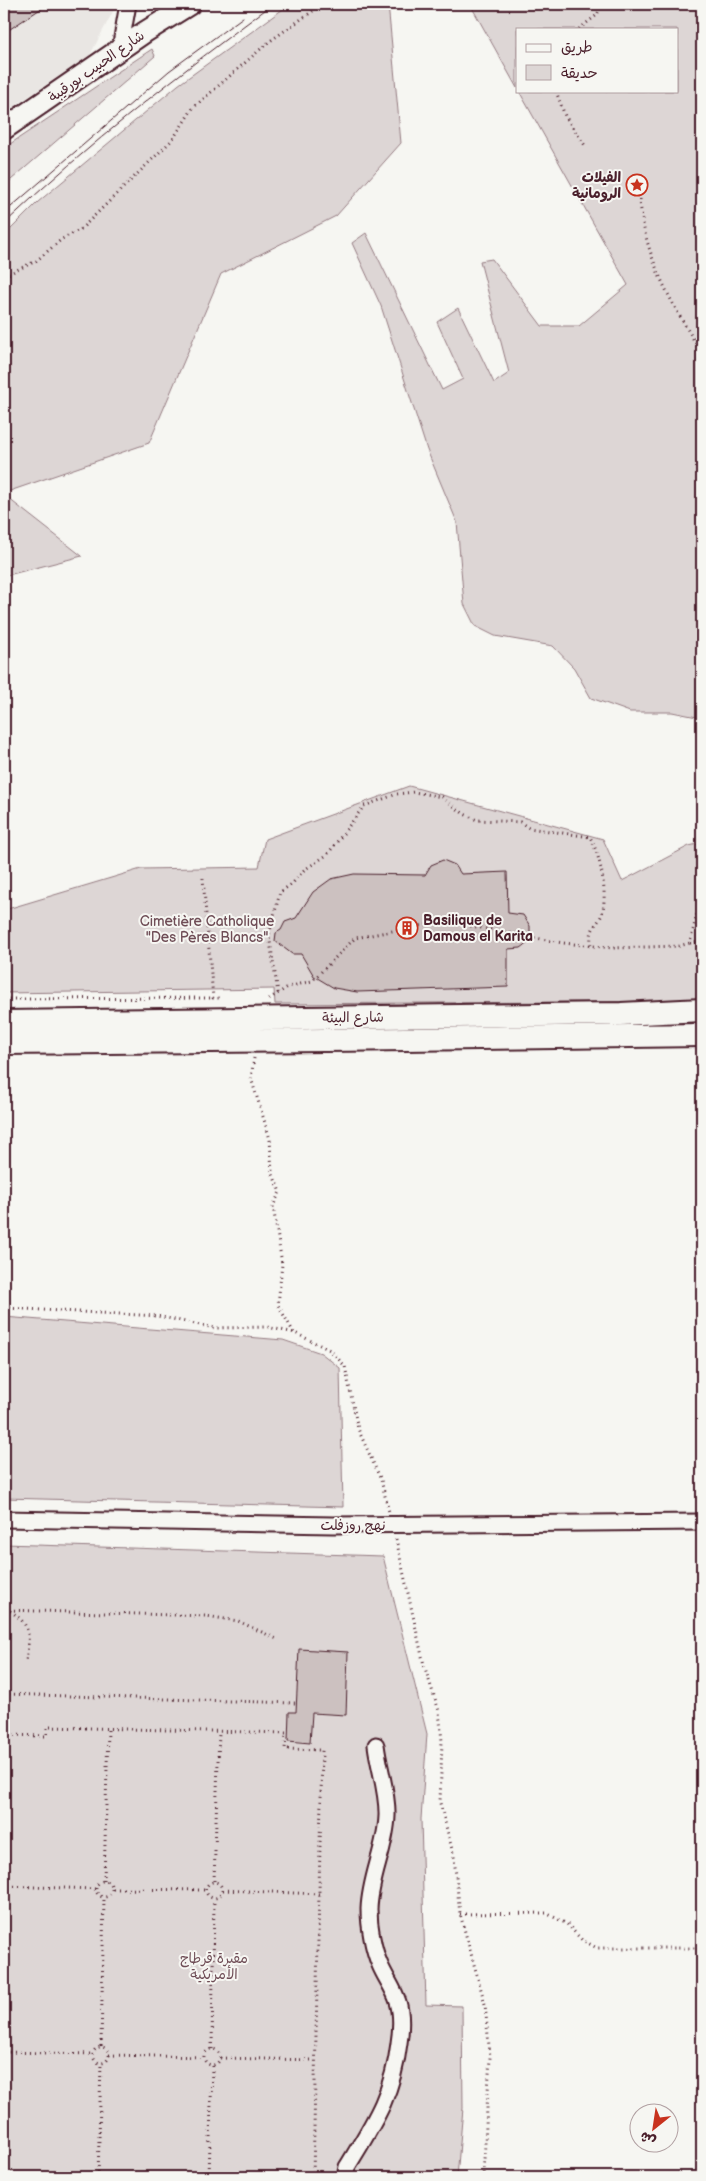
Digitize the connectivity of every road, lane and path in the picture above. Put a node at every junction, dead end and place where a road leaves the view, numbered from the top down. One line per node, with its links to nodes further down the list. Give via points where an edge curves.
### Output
1 (128, 4): 6 (street)
2 (323, 4): 11 (path, via 270,41 193,108 173,140 81,229 62,239 36,262)
3 (602, 4): 5 (path, via 597,15)
4 (178, 7): 6 (main road, شارع الحبيب بورقيبة)
5 (579, 28)
6 (120, 49): 8 (main road, شارع الحبيب بورقيبة)
7 (556, 92): 9 (path, via 565,116)
8 (4, 129)
9 (586, 147)
10 (640, 199): 12 (path, via 648,246 680,318)
11 (4, 276)
12 (702, 354)
13 (203, 878): 19 (path, via 213,998)
14 (700, 901): 16 (path)
15 (702, 942): 16 (path)
16 (690, 943): 17 (path, via 679,946)
17 (591, 946): 18 (path, via 460,924 429,924 355,938 312,981); 18 (path, via 590,932 603,911 602,871 590,837 529,828 520,822 477,820 442,797 414,792 396,794 364,806 326,855 280,892 270,935)
18 (278, 993): 20 (path, via 268,999)
19 (222, 998)
20 (259, 999)
21 (702, 1010): 22 (highway, شارع البيئة, via 621,1014)
22 (4, 1022)
23 (702, 1035): 24 (highway, شارع البيئة)
24 (256, 1040): 25 (highway, شارع البيئة); 27 (path, via 251,1078 270,1139 272,1172 280,1192 273,1206 282,1264 278,1305)
25 (4, 1044)
26 (4, 1308): 27 (path, via 157,1316 215,1328 267,1327)
27 (295, 1333): 30 (path, via 330,1350 345,1366 358,1429 381,1480)
28 (4, 1519): 30 (street, نهج روزفلت)
29 (702, 1522): 30 (street, نهج روزفلت)
30 (392, 1525): 51 (path, via 424,1665 439,1711 442,1741 440,1803 454,1858)
31 (4, 1610): 32 (path)
32 (9, 1610): 33 (path, via 206,1616 238,1621); 34 (path, via 21,1618 30,1632)
33 (279, 1640)
34 (26, 1661)
35 (4, 1694): 36 (path)
36 (296, 1703)
37 (108, 1729): 38 (path); 39 (path, via 48,1727 47,1736); 41 (path)
38 (219, 1732): 42 (path); 48 (path, via 286,1733 285,1749 322,1750)
39 (4, 1735)
40 (376, 1746): 66 (street, via 387,1818 373,1876 369,1910 377,1954 398,2002 401,2029 396,2066 386,2098 347,2167)
41 (104, 1881): 44 (path, via 98,1883); 45 (path, via 111,1884)
42 (214, 1881): 46 (path); 47 (path)
43 (4, 1886): 44 (path)
44 (96, 1889): 49 (path)
45 (113, 1890): 46 (path); 49 (path)
46 (206, 1890): 50 (path, via 208,1896)
47 (223, 1890): 48 (path); 50 (path)
48 (319, 1894): 60 (path)
49 (104, 1898): 53 (path)
50 (214, 1898): 54 (path)
51 (460, 1914): 52 (path, via 546,1913 567,1924 582,1940 597,1948); 67 (path, via 485,2004 490,2058)
52 (702, 1948)
53 (101, 2046): 56 (path); 57 (path)
54 (212, 2049): 58 (path, via 206,2051); 59 (path)
55 (4, 2052): 56 (path)
56 (92, 2054): 61 (path)
57 (109, 2055): 58 (path); 61 (path, via 107,2061)
58 (204, 2057): 62 (path)
59 (220, 2058): 60 (path); 62 (path, via 218,2064)
60 (315, 2060): 65 (path)
61 (100, 2063): 63 (path)
62 (212, 2066): 64 (path)
63 (98, 2177)
64 (209, 2177)
65 (313, 2177)
66 (345, 2177)
67 (483, 2177)

